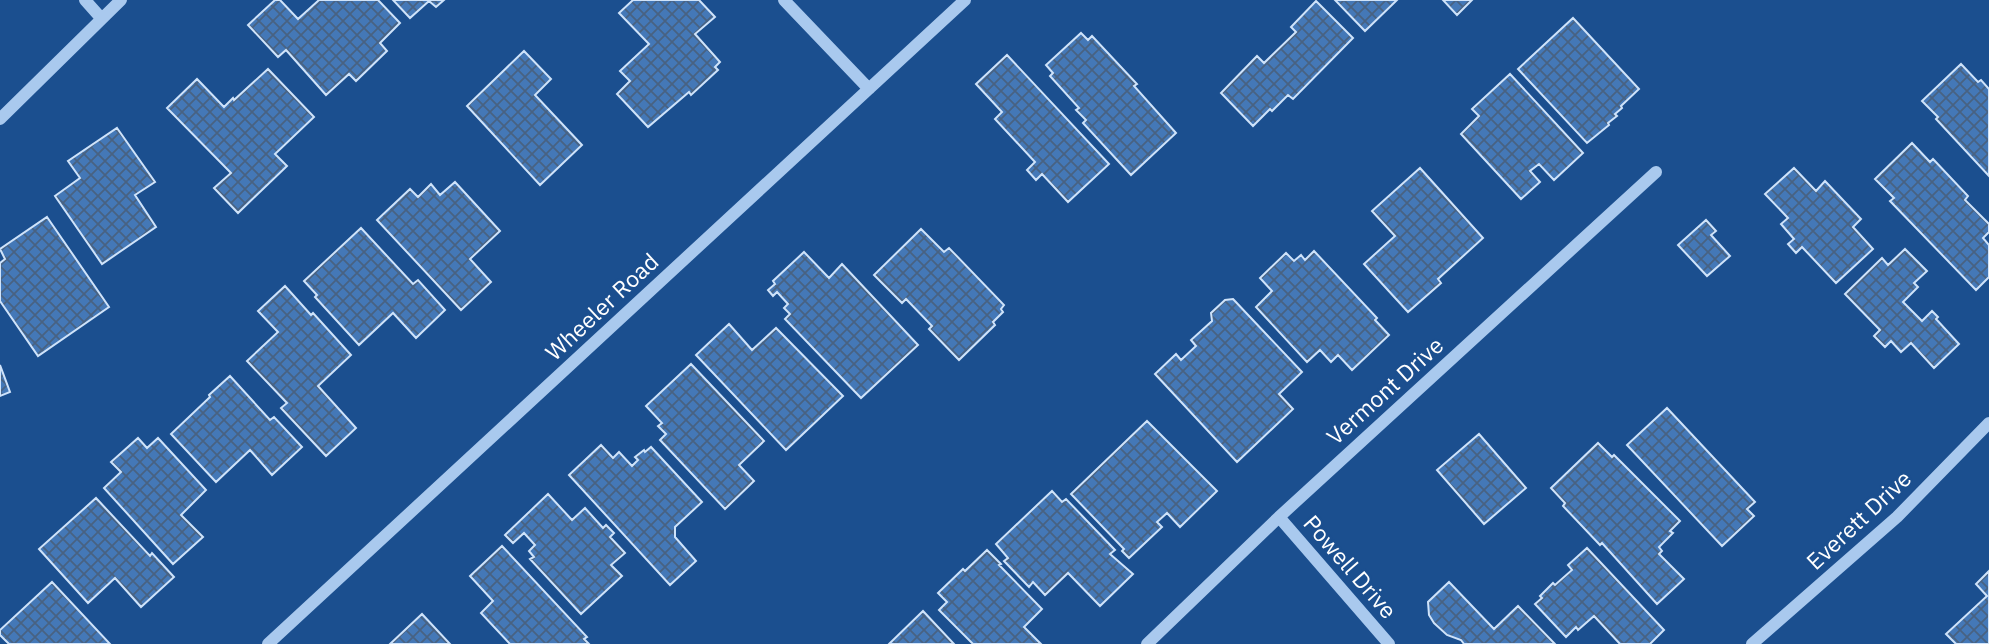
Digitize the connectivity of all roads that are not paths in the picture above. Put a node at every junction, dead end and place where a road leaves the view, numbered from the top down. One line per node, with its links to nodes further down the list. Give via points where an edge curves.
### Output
1 (85, 0): 5 (street)
2 (121, 0): 5 (street)
3 (784, 0): 6 (street)
4 (965, 0): 6 (street, Wheeler Road)
5 (101, 18): 7 (street)
6 (869, 89): 11 (street, Wheeler Road)
7 (0, 119)
8 (1656, 172): 10 (street, Vermont Drive)
9 (1989, 423): 14 (street, Everett Drive, via 1897,517)
10 (1279, 517): 12 (street, Vermont Drive); 13 (street, Powell Drive)
11 (268, 644)
12 (1147, 644)
13 (1389, 644)
14 (1752, 644)

